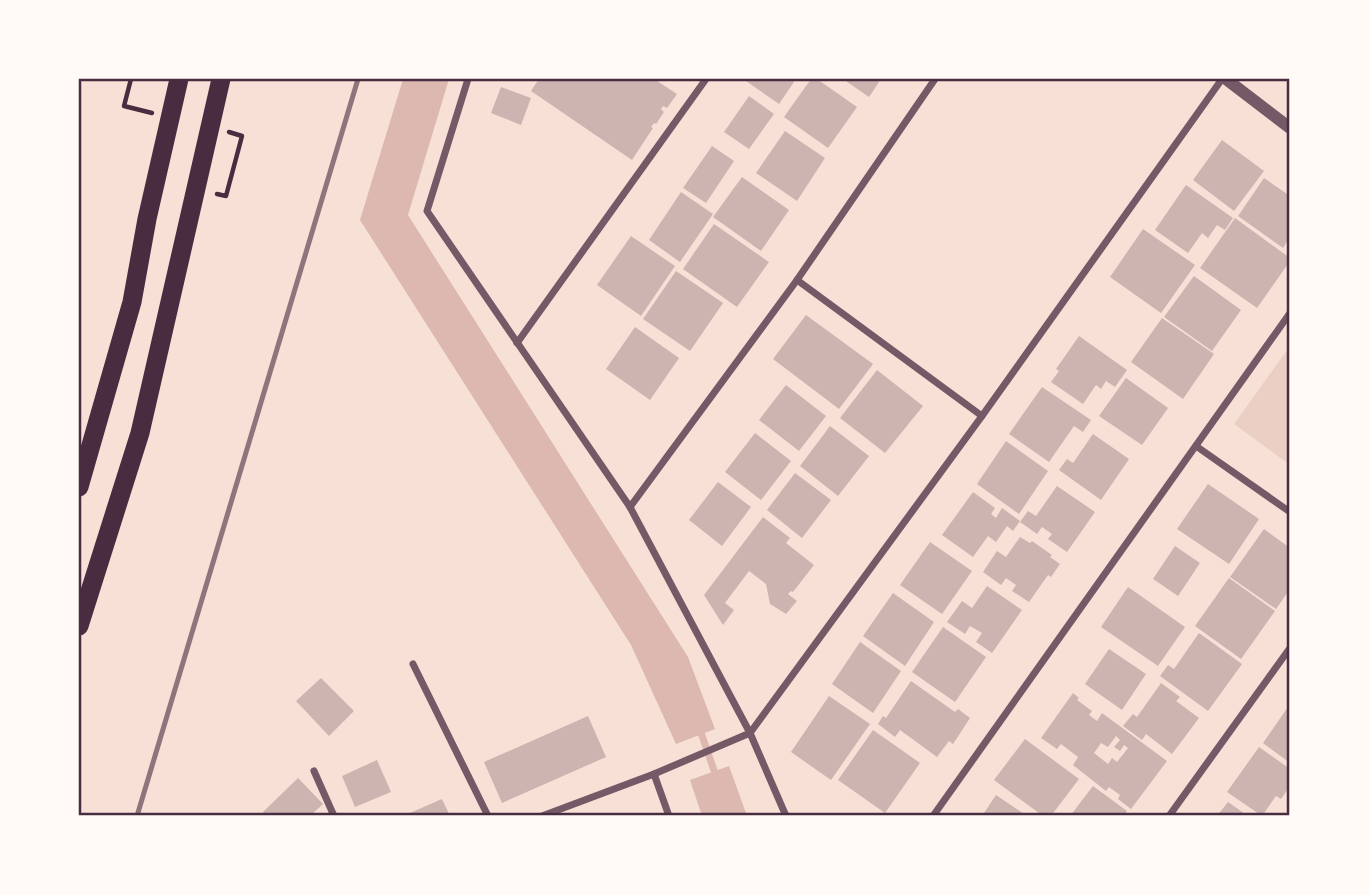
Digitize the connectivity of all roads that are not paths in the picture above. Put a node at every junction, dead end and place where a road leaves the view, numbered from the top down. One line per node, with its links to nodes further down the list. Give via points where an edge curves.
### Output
1 (179, 79): 13 (highway, via 132,302)
2 (221, 79): 16 (highway, via 140,433)
3 (468, 79): 10 (street, via 427,211)
4 (706, 79): 10 (street)
5 (935, 79): 8 (street)
6 (1224, 79): 7 (street); 11 (street)
7 (1290, 128)
8 (797, 279): 11 (street); 14 (street)
9 (1290, 313): 12 (street)
10 (517, 342): 14 (street)
11 (982, 416): 19 (street)
12 (1196, 446): 15 (street); 27 (street)
13 (79, 487)
14 (630, 507): 19 (street)
15 (1290, 512)
16 (79, 626)
17 (1290, 648): 28 (street)
18 (413, 664): 23 (street)
19 (750, 733): 21 (street); 26 (street)
20 (314, 771): 22 (street)
21 (653, 774): 24 (street); 25 (street)
22 (334, 816)
23 (488, 816)
24 (542, 816)
25 (669, 816)
26 (786, 816)
27 (933, 816)
28 (1169, 816)

